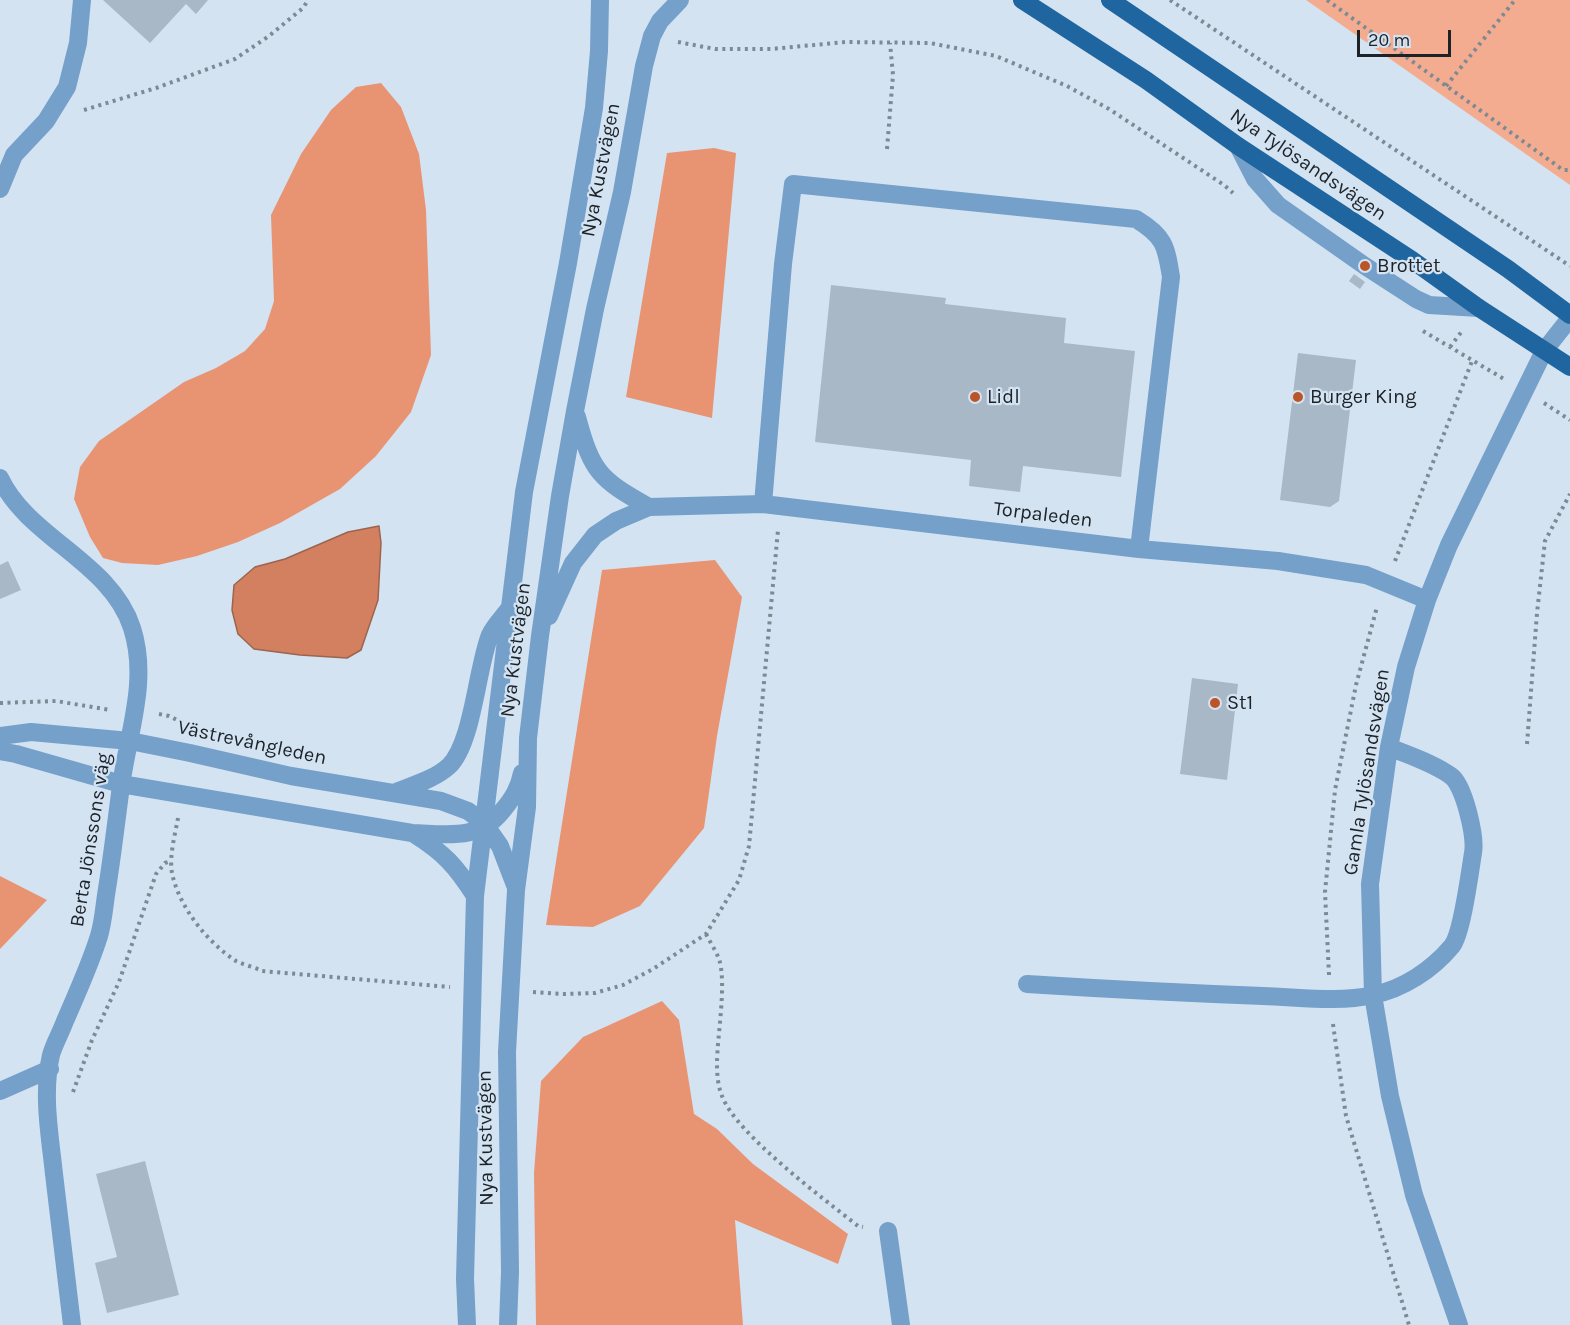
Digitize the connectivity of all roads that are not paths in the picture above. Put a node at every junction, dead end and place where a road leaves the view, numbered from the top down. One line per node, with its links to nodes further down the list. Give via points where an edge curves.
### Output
1 (82, 0): 7 (street, via 78,43 67,87 46,121 14,155)
2 (600, 0): 18 (street, Nya Kustvägen, via 594,108 524,492)
3 (680, 0): 12 (street, Nya Kustvägen, via 660,21 644,66 622,192)
4 (1022, 0): 6 (main road, Nya Tylösandsvägen, via 1146,80)
5 (1110, 0): 9 (main road, Nya Tylösandsvägen, via 1508,269)
6 (1238, 146): 8 (main road, Nya Tylösandsvägen); 8 (street, via 1255,179 1278,206 1365,266 1430,305)
7 (0, 189)
8 (1479, 308): 10 (main road, Nya Tylösandsvägen)
9 (1570, 317): 10 (street, Gamla Tylösandsvägen)
10 (1544, 351): 11 (main road, Nya Tylösandsvägen); 17 (street, Gamla Tylösandsvägen, via 1449,545)
11 (1570, 367)
12 (575, 411): 15 (street, via 586,451 597,470 614,487); 19 (street, Nya Kustvägen)
13 (0, 478): 22 (street, Berta Jönssons väg, via 26,513 99,577 131,624 138,648 139,680)
14 (772, 505): 15 (street, Torpaleden); 16 (street, Torpaleden); 16 (street, via 783,264 793,184 1136,219 1155,230 1167,251 1171,277)
15 (648, 507): 19 (street, Torpaleden, via 595,535 573,562)
16 (1139, 549): 17 (street, Torpaleden, via 1278,561 1366,575)
17 (1427, 600): 23 (street, Gamla Tylösandsvägen, via 1406,667)
18 (510, 608): 26 (street, via 490,633 460,750 449,766); 27 (street, Nya Kustvägen)
19 (540, 636): 21 (street, Nya Kustvägen)
20 (0, 736): 22 (street, Västrevångleden, via 31,732)
21 (528, 738): 27 (street, via 514,796); 29 (street, Nya Kustvägen, via 527,807)
22 (130, 741): 25 (street, Berta Jönssons väg); 26 (street, Västrevångleden, via 291,776)
23 (1389, 747): 32 (street, Gamla Tylösandsvägen, via 1370,884); 32 (street, via 1454,777 1469,811 1474,849 1454,944 1433,966 1404,985)
24 (0, 751): 25 (street)
25 (121, 784): 28 (street); 33 (street, Berta Jönssons väg, via 99,934 51,1055)
26 (394, 793): 27 (street, Västrevångleden, via 441,801 468,811)
27 (484, 826): 28 (street, via 459,834); 29 (street, Västrevångleden, via 500,846); 30 (street, Nya Kustvägen)
28 (412, 833): 30 (street, via 439,850 461,873)
29 (516, 890): 38 (street, Nya Kustvägen, via 507,1052)
30 (475, 896): 37 (street, Nya Kustvägen)
31 (1027, 984): 32 (street, via 1172,993 1330,998)
32 (1373, 995): 40 (street, Gamla Tylösandsvägen, via 1390,1096 1414,1196)
33 (50, 1069): 34 (street); 36 (street, Berta Jönssons väg, via 49,1126)
34 (0, 1091)
35 (888, 1231): 39 (street)
36 (72, 1325)
37 (467, 1325)
38 (508, 1325)
39 (902, 1325)
40 (1459, 1325)

